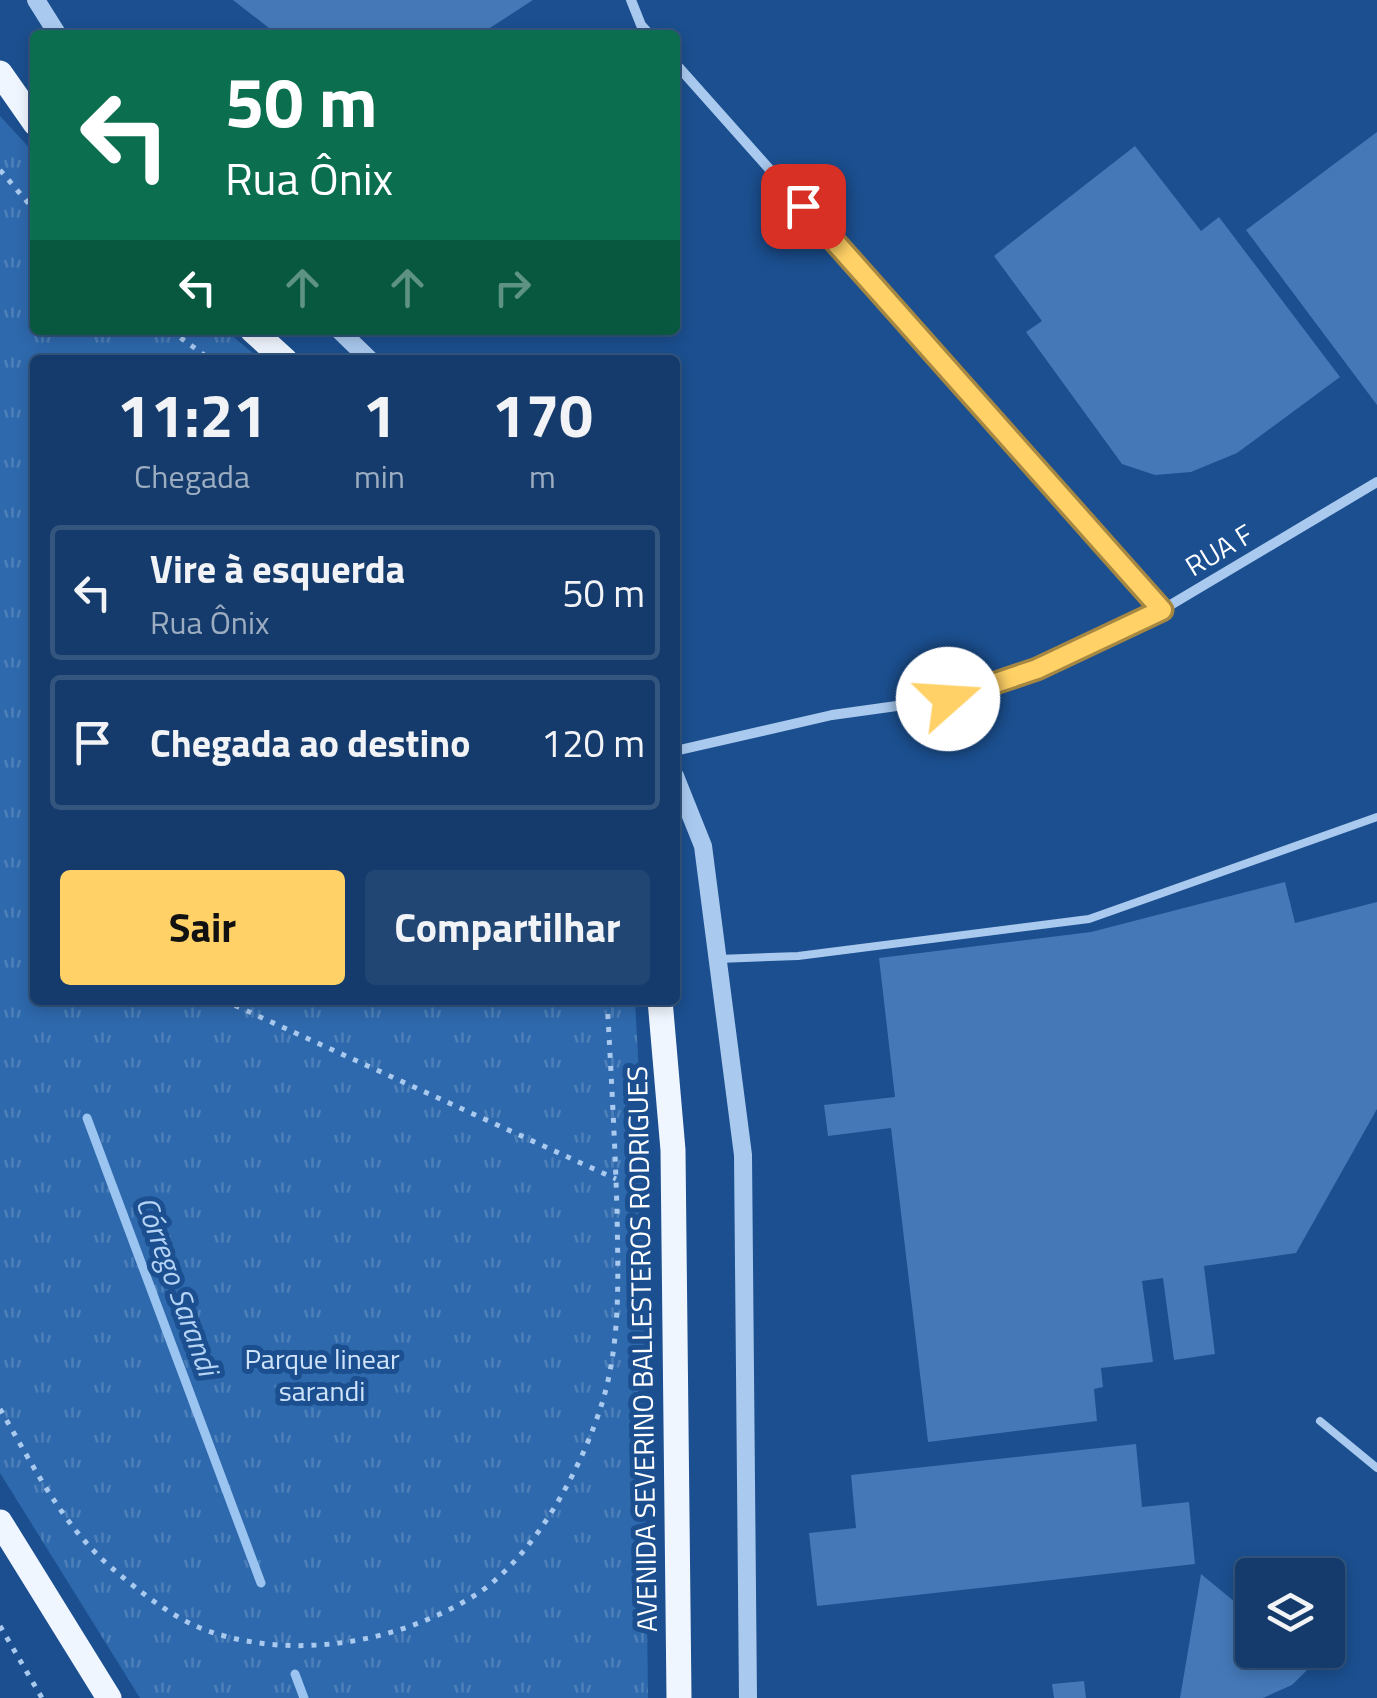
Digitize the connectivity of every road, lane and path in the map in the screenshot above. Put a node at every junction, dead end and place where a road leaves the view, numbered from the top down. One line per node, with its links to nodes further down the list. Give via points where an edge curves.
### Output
1 (36, 0): 3 (street)
2 (631, 0): 4 (street)
3 (55, 30)
4 (646, 30)
5 (680, 68): 17 (street)
6 (0, 73): 7 (main road)
7 (30, 115)
8 (0, 170): 9 (path)
9 (30, 205)
10 (177, 335): 13 (path)
11 (258, 335): 14 (main road)
12 (344, 335): 15 (street)
13 (204, 355)
14 (280, 355)
15 (365, 355)
16 (1377, 482): 17 (street, RUA F)
17 (1162, 610): 18 (street, RUA F, via 1037,669 948,699 832,714)
18 (680, 750)
19 (680, 788): 21 (street, via 704,846)
20 (1377, 817): 21 (lane, via 1089,919 798,956)
21 (718, 958): 34 (street, via 744,1154)
22 (234, 1005): 25 (path)
23 (607, 1005): 25 (path)
24 (660, 1005): 33 (main road, AVENIDA SEVERINO BALLESTEROS RODRIGUES, via 673,1150)
25 (616, 1179): 26 (path, via 619,1306 603,1398 577,1466 516,1558 479,1592 431,1617 324,1646 258,1644 205,1630 110,1567 60,1510)
26 (0, 1409)
27 (1320, 1421): 28 (lane)
28 (1377, 1468)
29 (0, 1522): 32 (main road)
30 (0, 1626): 31 (path)
31 (42, 1698)
32 (108, 1698)
33 (679, 1698)
34 (748, 1698)

